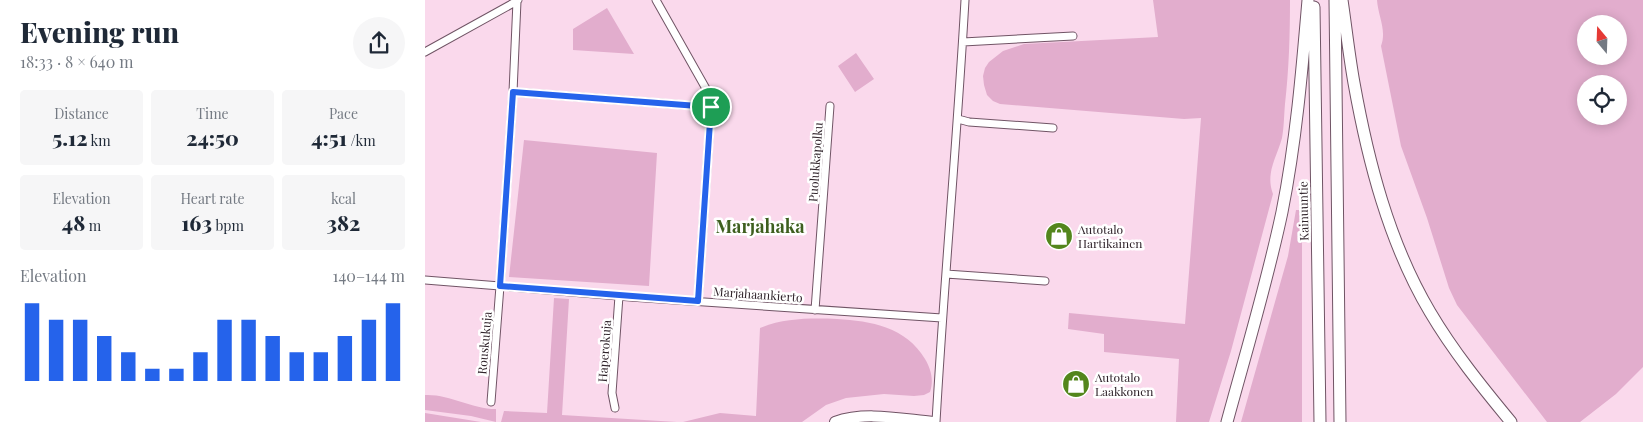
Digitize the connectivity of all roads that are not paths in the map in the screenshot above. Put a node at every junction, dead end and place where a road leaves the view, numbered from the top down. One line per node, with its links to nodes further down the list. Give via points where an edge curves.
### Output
1 (518, 0): 10 (street); 11 (street)
2 (656, 0): 13 (street, via 709,94)
3 (965, 0): 9 (street)
4 (1308, 0): 28 (highway, via 1297,120 1282,212)
5 (1314, 0): 29 (highway, Kainuuntie)
6 (1335, 0): 30 (highway)
7 (1342, 0): 31 (highway, via 1353,82 1367,150 1403,258 1445,337)
8 (1073, 36): 9 (street)
9 (963, 42): 14 (street)
10 (425, 52)
11 (513, 92): 13 (street); 19 (street)
12 (830, 106): 22 (street, Puolukkapolku)
13 (711, 107): 21 (street)
14 (958, 119): 15 (street); 16 (street)
15 (1053, 128)
16 (946, 274): 18 (street); 23 (street)
17 (425, 280): 19 (street, Marjahaankierto)
18 (1045, 281)
19 (500, 286): 20 (street, Marjahaankierto); 24 (street, Rouskukuja)
20 (619, 296): 21 (street, Marjahaankierto); 25 (street, Haperokuja, via 612,392)
21 (698, 301): 22 (street, Marjahaankierto)
22 (815, 310): 23 (street, Marjahaankierto)
23 (942, 318): 27 (street)
24 (491, 402)
25 (615, 408)
26 (835, 422): 27 (main road, via 870,416)
27 (934, 422)
28 (1227, 422)
29 (1320, 422)
30 (1340, 422)
31 (1511, 422)

